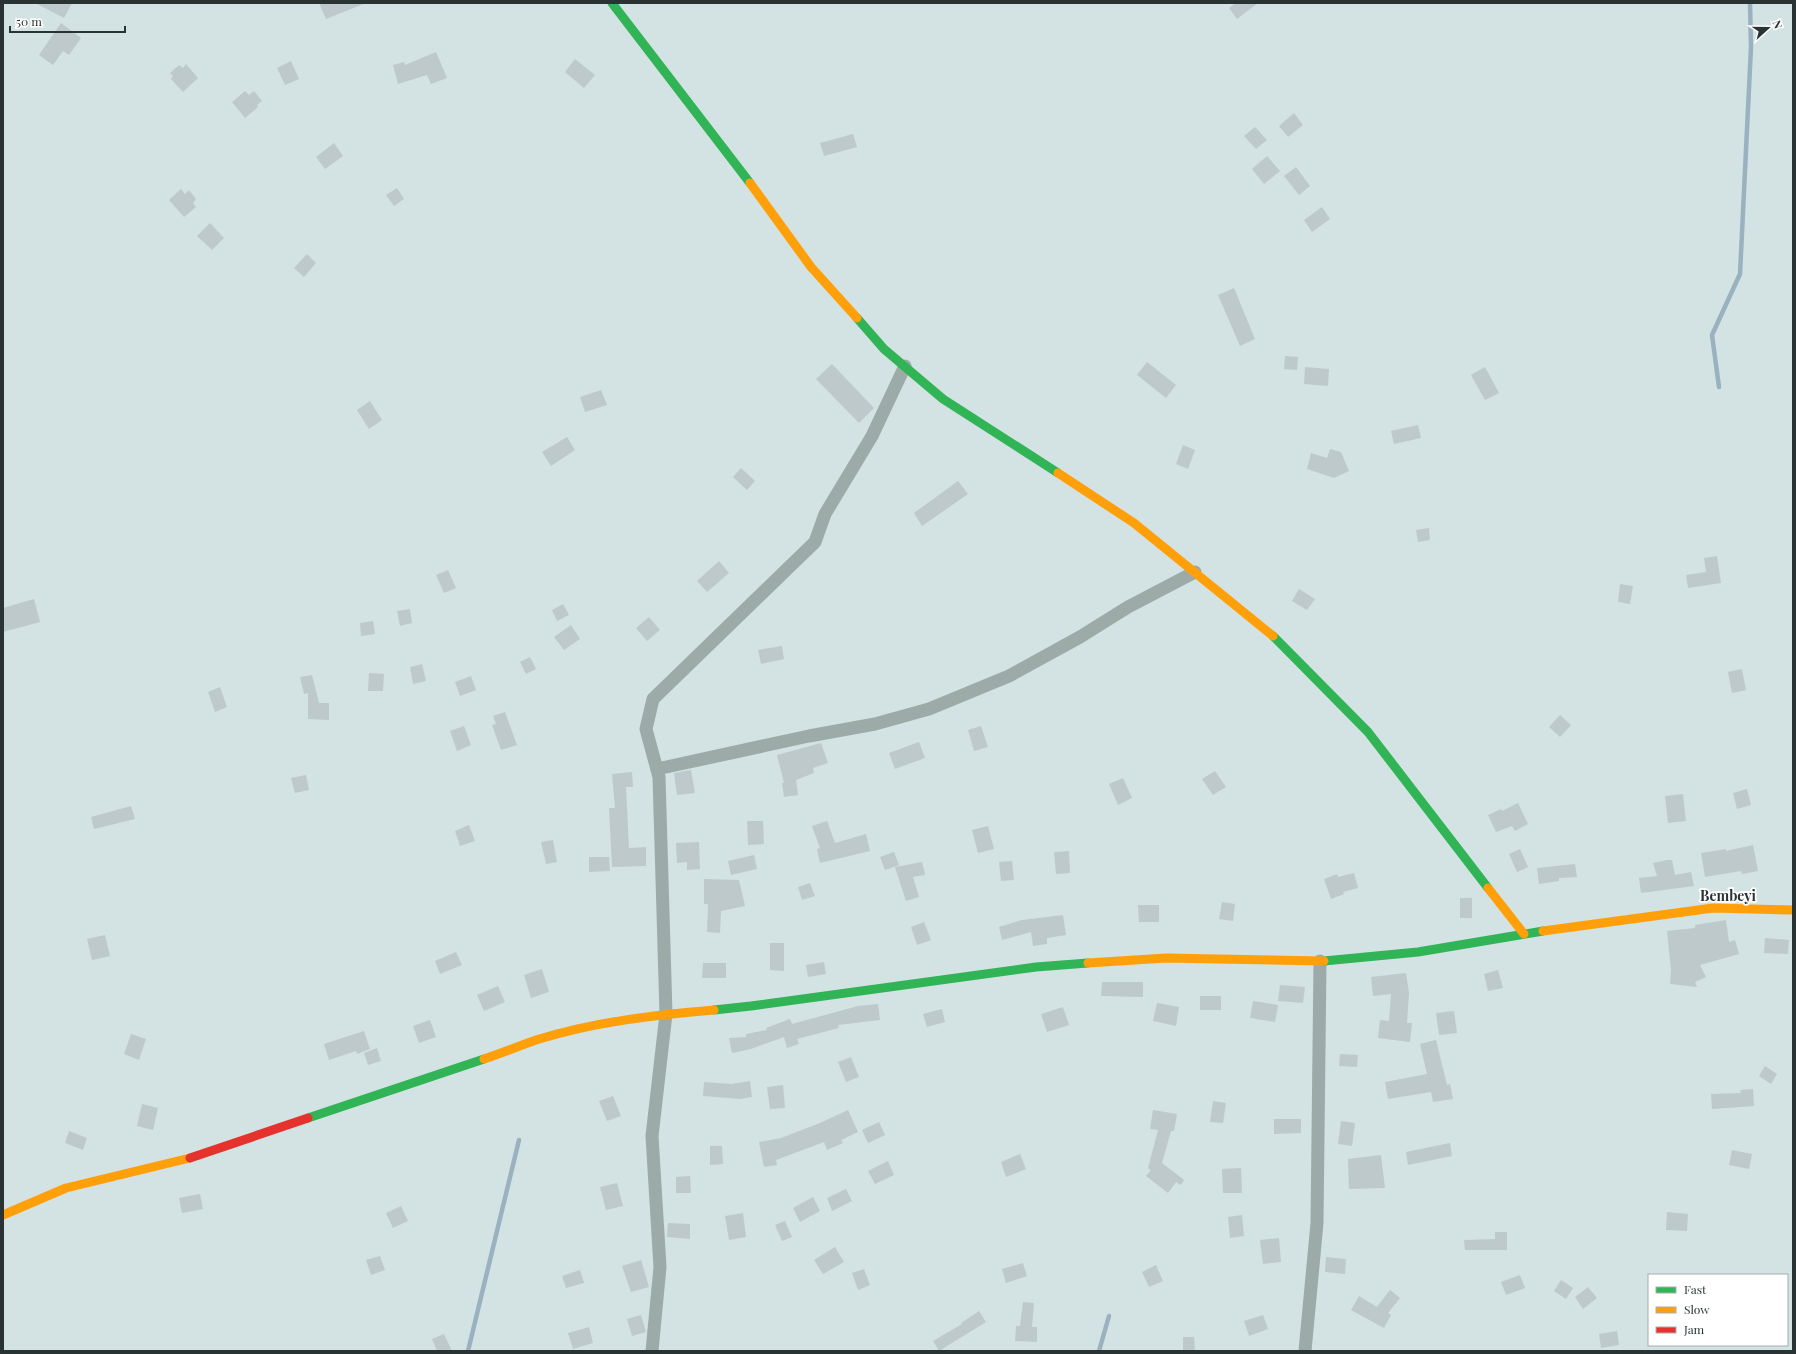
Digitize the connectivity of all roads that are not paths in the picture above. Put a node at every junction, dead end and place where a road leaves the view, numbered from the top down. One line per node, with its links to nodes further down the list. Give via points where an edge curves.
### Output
1 (612, 3): 2 (street, via 739,168 811,267 884,349)
2 (904, 366): 3 (street, via 943,399 1134,523); 4 (street, via 872,436 824,514 815,542 653,699 646,730)
3 (1195, 572): 4 (street, via 1128,607 1009,676 928,709 875,724); 6 (street, via 1270,634 1368,732)
4 (657, 769): 8 (street)
5 (1793, 910): 6 (street, via 1713,908)
6 (1524, 934): 7 (street, via 1418,952)
7 (1320, 961): 8 (street, via 1166,958 1036,967 751,1006); 11 (street, via 1318,1223)
8 (666, 1014): 9 (street, via 608,1023 536,1040 402,1088 180,1160 66,1188); 10 (street, via 652,1136 660,1267)
9 (3, 1216)
10 (652, 1351)
11 (1305, 1351)

